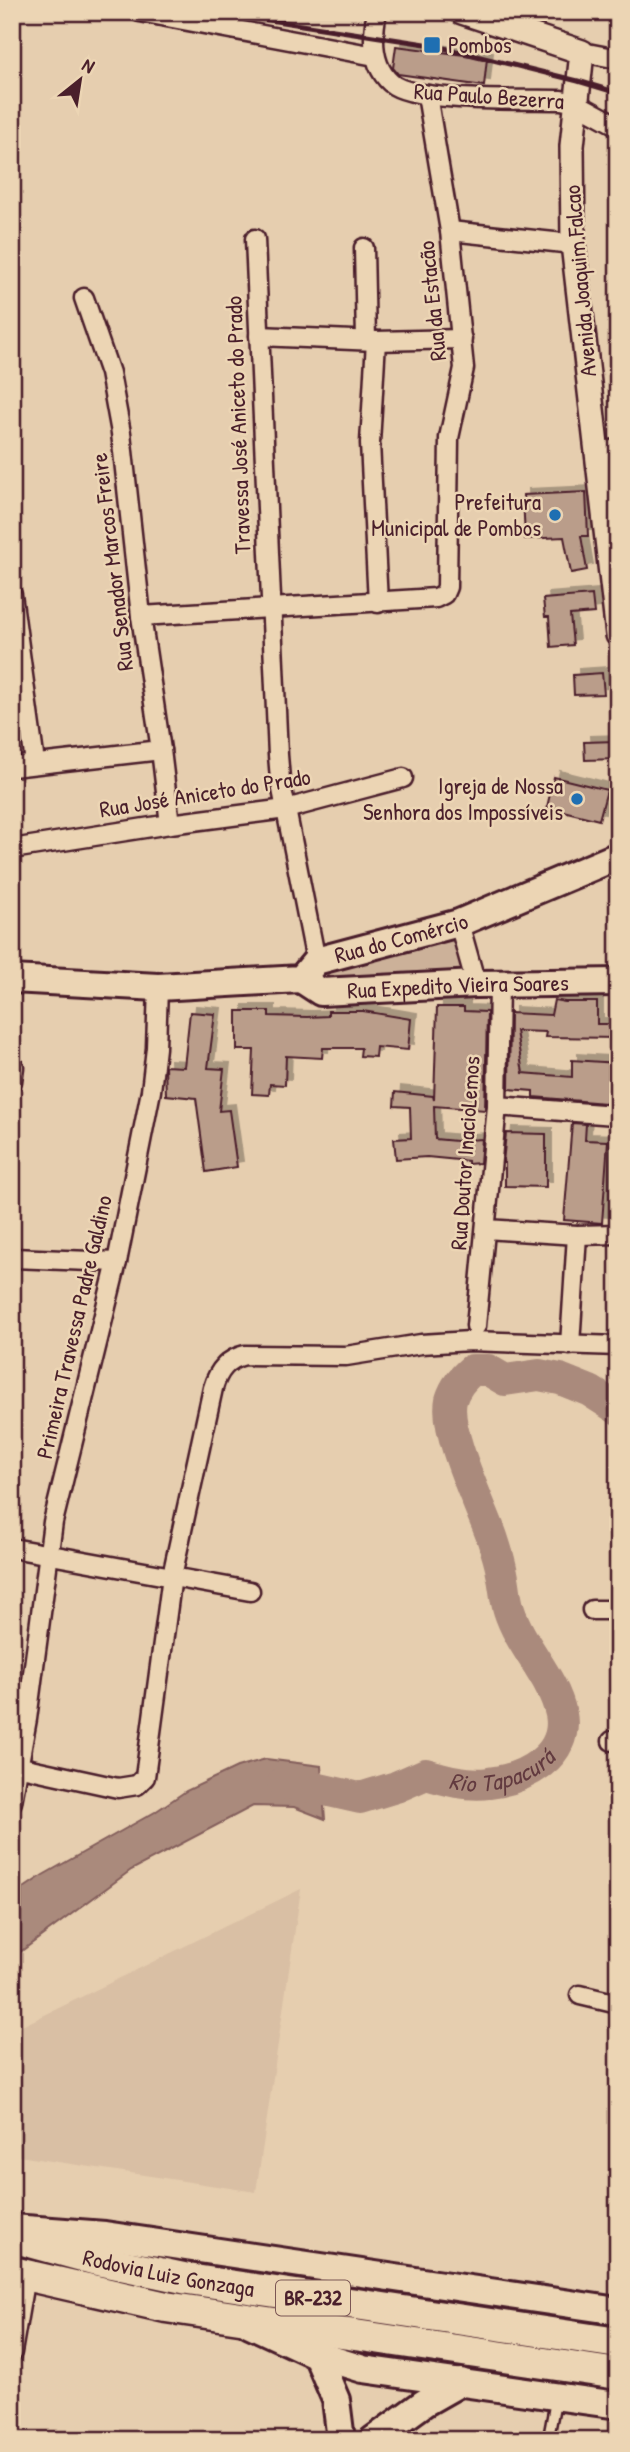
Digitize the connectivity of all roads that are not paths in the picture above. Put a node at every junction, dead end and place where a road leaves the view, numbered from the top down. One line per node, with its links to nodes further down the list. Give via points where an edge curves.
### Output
1 (140, 12): 5 (street)
2 (377, 12): 5 (street, via 372,37)
3 (462, 12): 4 (street)
4 (582, 52): 6 (street); 8 (street, Avenida Joaquim Falcao)
5 (375, 55): 7 (street, Rua Paulo Bezerra, via 393,85)
6 (618, 59)
7 (427, 95): 8 (street, Rua Paulo Bezerra); 10 (street, Rua da Estacão)
8 (576, 103): 9 (street, Rua Paulo Bezerra); 12 (street, Avenida Joaquim Falcao)
9 (618, 126)
10 (450, 231): 12 (street); 16 (street, Rua da Estacão)
11 (255, 240): 15 (street, Travessa José Aniceto do Prado)
12 (573, 244): 18 (street, Avenida Joaquim Falcao)
13 (364, 248): 17 (street)
14 (84, 298): 22 (street, Rua Senador Marcos Freire, via 102,342 117,409)
15 (259, 336): 17 (street); 21 (street, Travessa José Aniceto do Prado)
16 (462, 339): 17 (street); 20 (street, Rua da Estacão, via 464,368 449,439 447,587 436,598)
17 (371, 340): 20 (street, via 370,443)
18 (607, 450): 23 (street, Avenida Joaquim Falcao)
19 (12, 595): 25 (street)
20 (379, 603): 21 (street)
21 (270, 608): 22 (street); 28 (street, Travessa José Aniceto do Prado, via 278,755)
22 (141, 616): 24 (street, Rua Senador Marcos Freire)
23 (618, 635)
24 (161, 750): 25 (street); 29 (street, Rua Senador Marcos Freire)
25 (35, 763): 26 (street)
26 (12, 767)
27 (403, 778): 28 (street, Rua José Aniceto do Prado)
28 (286, 809): 29 (street, Rua José Aniceto do Prado); 33 (street, Travessa José Aniceto do Prado)
29 (170, 824): 30 (street, Rua José Aniceto do Prado)
30 (12, 849)
31 (618, 856): 32 (main road, Rua do Comércio)
32 (459, 922): 33 (main road, Rua do Comércio); 36 (street, Rua Doutor InacioLemos)
33 (309, 970): 36 (main road, Rua Expedito Vieira Soares, via 321,992); 37 (main road, Rua do Comércio)
34 (12, 979): 37 (main road, Rua do Comércio)
35 (618, 982): 36 (main road, Rua Expedito Vieira Soares)
36 (487, 984): 38 (street, Rua Doutor InacioLemos)
37 (158, 987): 44 (street, Primeira Travessa Padre Galdino, via 151,1091)
38 (497, 1107): 39 (street); 40 (street, Rua Doutor InacioLemos)
39 (615, 1115)
40 (485, 1229): 42 (street); 45 (street, Rua Doutor InacioLemos)
41 (618, 1234): 42 (street)
42 (577, 1235): 46 (street)
43 (12, 1258): 44 (street)
44 (117, 1262): 49 (street, Primeira Travessa Padre Galdino)
45 (476, 1326)
46 (570, 1345): 47 (street); 50 (street, via 438,1342 346,1356 246,1355 230,1360 213,1388)
47 (618, 1346)
48 (12, 1548): 49 (street)
49 (48, 1554): 50 (street); 54 (street, Primeira Travessa Padre Galdino)
50 (172, 1576): 51 (street); 55 (street, via 147,1772 137,1785 118,1788)
51 (250, 1591)
52 (592, 1610): 53 (street)
53 (618, 1610)
54 (21, 1682): 55 (street, Primeira Travessa Padre Galdino)
55 (15, 1766): 56 (street, Primeira Travessa Padre Galdino)
56 (12, 1802)
57 (580, 1995): 58 (street)
58 (618, 2004)
59 (12, 2228): 62 (main road, via 105,2235)
60 (12, 2238): 64 (highway, Rodovia Luiz Gonzaga / BR-232, via 188,2280)
61 (19, 2275): 63 (highway, Rodovia Luiz Gonzaga / BR-232); 65 (street)
62 (618, 2311)
63 (239, 2319): 66 (main road); 67 (highway, Rodovia Luiz Gonzaga / BR-232)
64 (618, 2343)
65 (12, 2352)
66 (317, 2356): 68 (main road, via 363,2369); 72 (main road, via 336,2400)
67 (618, 2374)
68 (461, 2382): 69 (main road); 73 (main road)
69 (556, 2396): 70 (main road); 71 (lane)
70 (618, 2405)
71 (550, 2439)
72 (341, 2440)
73 (373, 2440)

